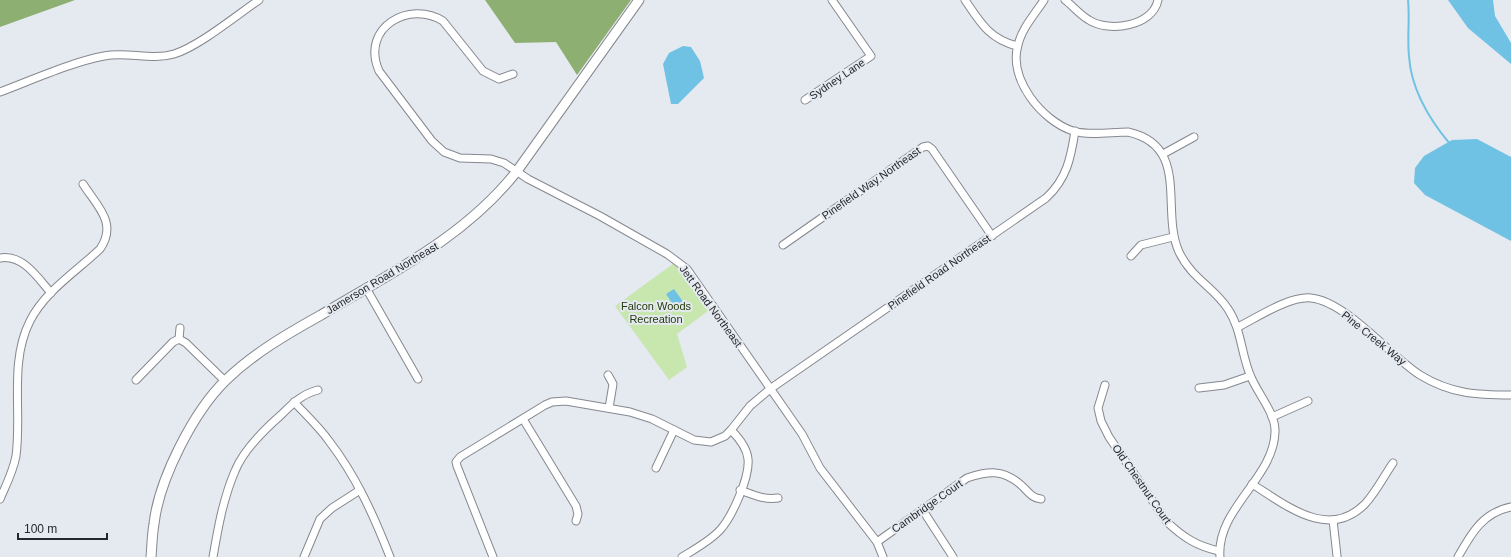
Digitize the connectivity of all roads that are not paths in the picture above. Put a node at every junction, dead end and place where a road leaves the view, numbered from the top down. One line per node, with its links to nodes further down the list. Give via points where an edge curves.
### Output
1 (259, 0): 10 (street, via 194,44 173,54 151,57 127,54 105,56)
2 (640, 0): 15 (street, Jamerson Road Northeast)
3 (832, 0): 11 (street, Sydney Lane, via 871,56)
4 (964, 0): 8 (street, via 989,32 1005,43)
5 (1044, 0): 8 (street, via 1025,28)
6 (1065, 0): 7 (street, via 1089,21 1119,26 1144,19 1154,10)
7 (1158, 0)
8 (1018, 46): 12 (street, via 1018,71 1026,89 1051,118)
9 (513, 74): 15 (street, Jett Road Northeast, via 499,79 483,71 443,21 423,11 408,10 392,16 375,39 374,55 379,70 440,150 460,158 498,160)
10 (0, 92)
11 (805, 100)
12 (1075, 131): 14 (street, via 1137,134); 17 (street, Pinefield Road Northeast, via 1068,164 1058,185 1046,198)
13 (1194, 137): 14 (street)
14 (1163, 154): 18 (street, via 1170,175)
15 (517, 171): 22 (street, Jamerson Road Northeast, via 489,203 457,231 418,258); 34 (street, Jett Road Northeast, via 679,261)
16 (83, 184): 23 (street, via 104,215 108,227 107,238 94,254)
17 (992, 236): 19 (street, Pinefield Way Northeast, via 928,146 918,150); 34 (street, Pinefield Road Northeast)
18 (1173, 237): 20 (street, via 1142,245); 24 (street, via 1190,271 1224,303)
19 (783, 245)
20 (1131, 256)
21 (0, 258): 23 (street, via 20,261)
22 (366, 288): 29 (street); 31 (street, Jamerson Road Northeast, via 275,341)
23 (51, 293): 50 (street, via 30,321 20,348 16,454 12,472)
24 (1238, 327): 28 (street); 36 (street, Pine Creek Way, via 1288,302 1312,298 1333,305 1420,375 1438,384 1475,395)
25 (180, 328): 26 (street)
26 (179, 339): 30 (street); 31 (street)
27 (608, 374): 39 (street, via 613,384)
28 (1250, 376): 33 (street, via 1224,385); 40 (street)
29 (418, 379)
30 (136, 380)
31 (225, 381): 59 (street, Jamerson Road Northeast, via 204,406 176,454 154,523)
32 (1104, 388): 57 (street, Old Chestnut Court, via 1098,408 1101,421 1109,437 1167,522 1178,533 1197,545)
33 (1199, 388)
34 (770, 389): 43 (street, Pinefield Road Northeast, via 750,406); 56 (street, Jett Road Northeast, via 802,434 820,468)
35 (318, 390): 38 (street, via 302,395)
36 (1511, 395)
37 (1308, 401): 40 (street)
38 (294, 402): 47 (street, via 329,440); 60 (street, via 256,440 235,470 224,504)
39 (609, 408): 41 (street, via 559,401 545,405); 42 (street, via 641,415)
40 (1272, 417): 46 (street, via 1275,430 1272,450)
41 (523, 419): 55 (street, via 576,506); 63 (street, via 456,462)
42 (674, 430): 43 (street, via 694,440 706,442 718,440); 45 (street)
43 (732, 430): 48 (street, via 743,445 748,460)
44 (1392, 463): 54 (street, via 1364,504 1353,513)
45 (656, 468)
46 (1252, 484): 54 (street, via 1312,519); 57 (street, via 1228,521)
47 (360, 490): 61 (street, via 320,519); 62 (street, via 376,520)
48 (740, 490): 49 (street, via 767,499); 64 (street, via 721,529)
49 (778, 498)
50 (0, 499)
51 (1041, 499): 53 (street, Cambridge Court, via 1034,498 1009,477 998,472 985,472 967,478)
52 (1511, 507): 67 (street, via 1498,510 1479,523)
53 (922, 509): 56 (street, Cambridge Court); 66 (street)
54 (1333, 520): 58 (street)
55 (576, 521)
56 (877, 542): 65 (street, Jett Road Northeast)
57 (1220, 554)
58 (1337, 556)
59 (151, 557)
60 (213, 557)
61 (304, 557)
62 (390, 557)
63 (493, 557)
64 (682, 557)
65 (883, 557)
66 (953, 557)
67 (1458, 557)

